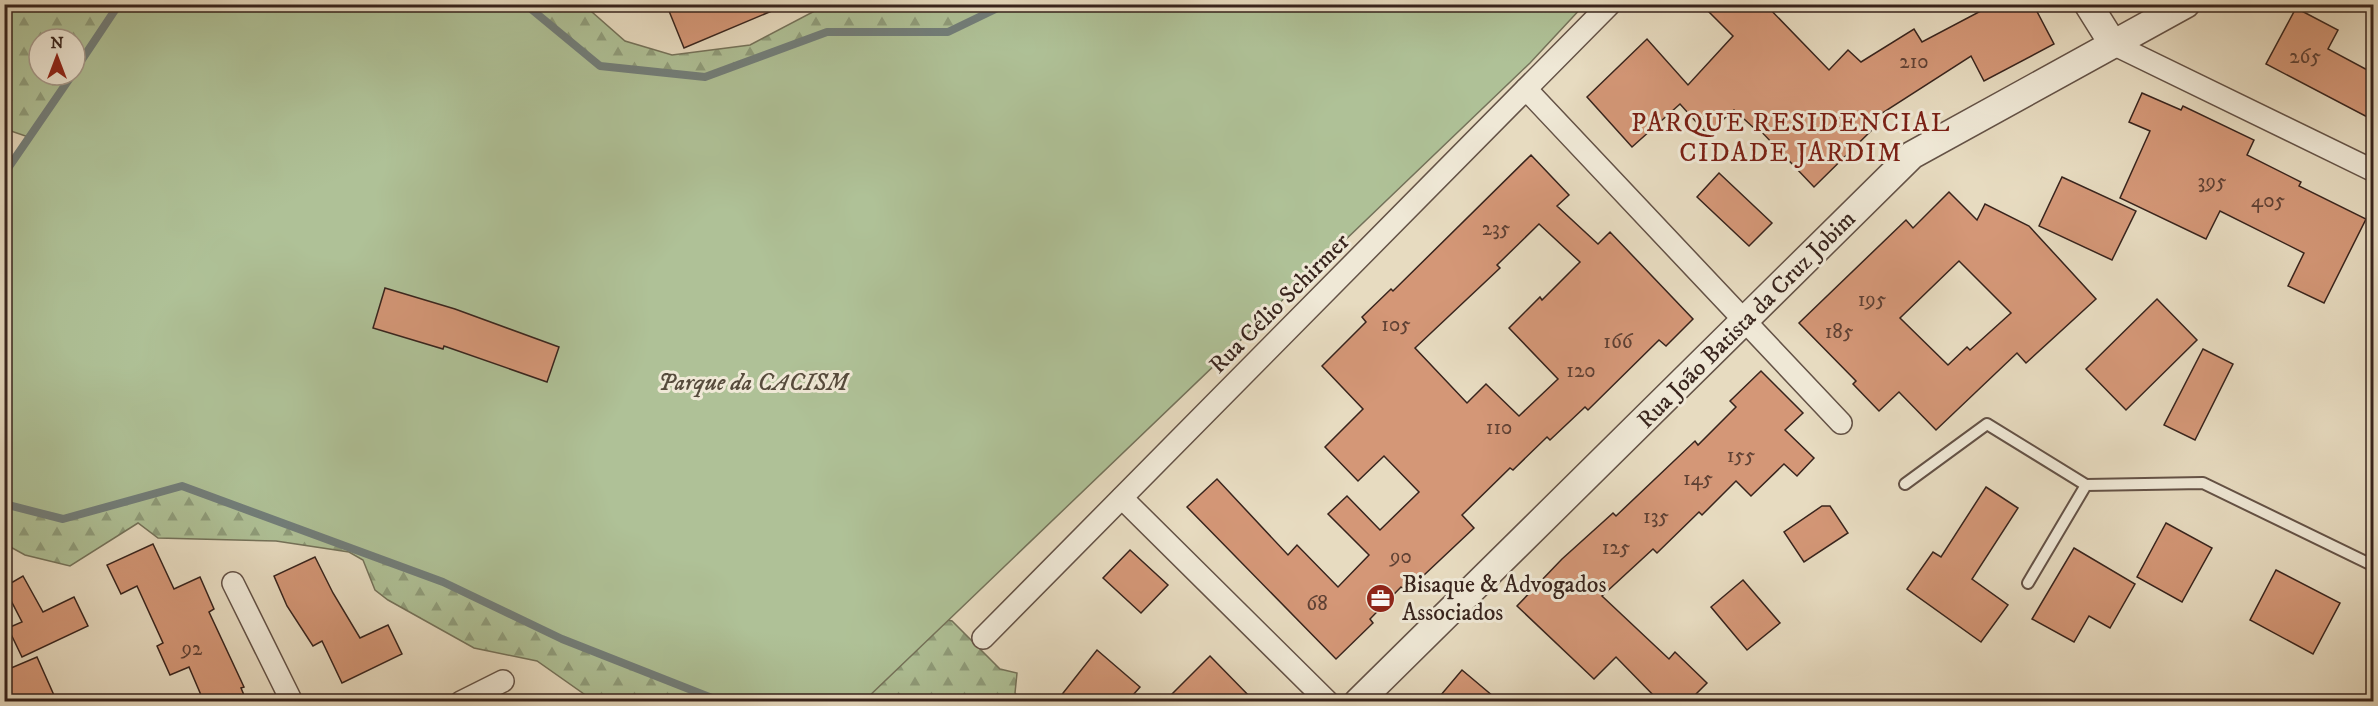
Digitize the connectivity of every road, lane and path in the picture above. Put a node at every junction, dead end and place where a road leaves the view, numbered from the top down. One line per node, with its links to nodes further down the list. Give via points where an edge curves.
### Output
1 (1610, 4): 5 (street, Rua Célio Schirmer)
2 (2088, 4): 4 (street)
3 (2186, 4): 4 (street, Rua João Batista da Cruz Jobim)
4 (2113, 44): 6 (street); 7 (street, Rua João Batista da Cruz Jobim, via 1912,155)
5 (1527, 89): 7 (street); 11 (street, Rua Célio Schirmer)
6 (2373, 171)
7 (1744, 321): 8 (street); 20 (street, Rua João Batista da Cruz Jobim)
8 (1841, 423)
9 (1905, 484): 10 (lane, via 1987,424)
10 (2086, 485): 12 (lane, via 2203,483); 14 (lane)
11 (1122, 498): 15 (street, Rua Célio Schirmer); 19 (street)
12 (2373, 566)
13 (233, 583): 17 (street)
14 (2028, 583)
15 (983, 638)
16 (503, 681): 18 (street)
17 (292, 702)
18 (461, 702)
19 (1328, 702)
20 (1358, 702)

